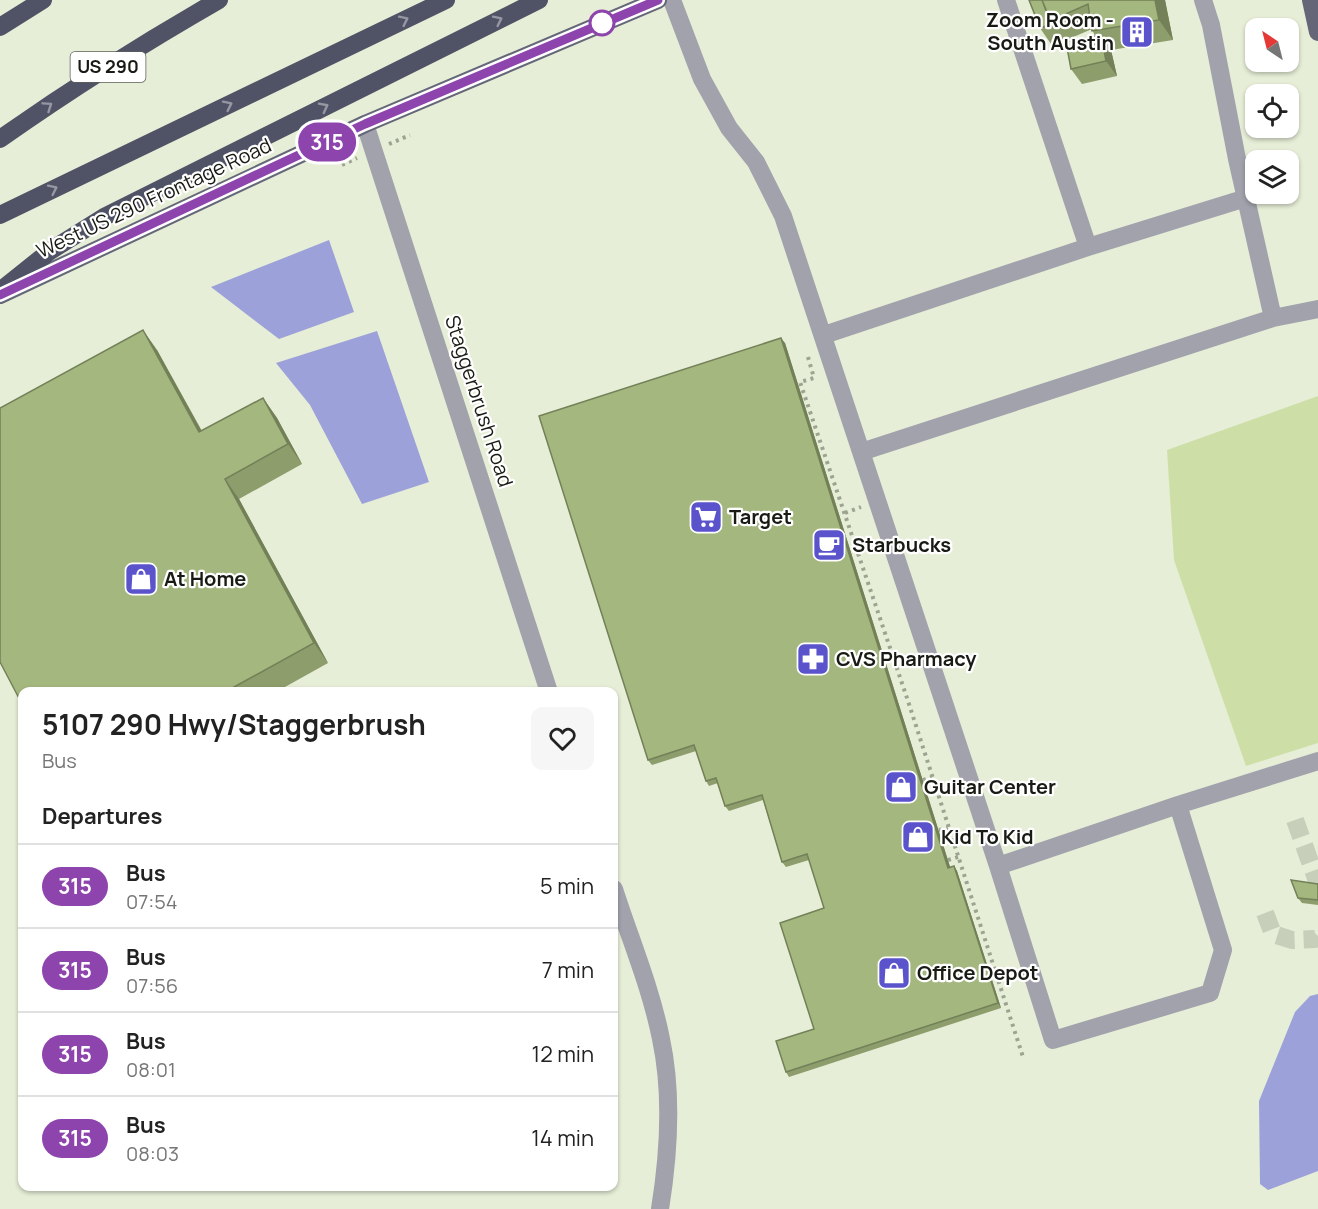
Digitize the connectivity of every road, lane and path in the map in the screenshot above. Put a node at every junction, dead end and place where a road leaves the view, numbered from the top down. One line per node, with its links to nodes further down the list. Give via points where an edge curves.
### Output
1 (43, 0): 10 (highway)
2 (219, 0): 13 (highway, US 290, one-way to 2, via 142,45)
3 (446, 0): 17 (highway, one-way to 3)
4 (539, 0): 19 (highway, one-way to 4, via 50,251 106,216)
5 (658, 0): 12 (main road, West US 290 Frontage Road)
6 (672, 0): 23 (street, via 702,79 729,128 756,162 783,216)
7 (1006, 0): 18 (street)
8 (1203, 0): 14 (street)
9 (1311, 0): 11 (main road)
10 (0, 27)
11 (1318, 32)
12 (365, 124): 20 (main road, West US 290 Frontage Road); 30 (street, Staggerbrush Road)
13 (0, 139)
14 (1245, 193)
15 (1245, 198): 18 (street)
16 (1247, 204): 22 (street)
17 (0, 215)
18 (1088, 247): 23 (street)
19 (0, 291)
20 (0, 295)
21 (1318, 309): 22 (street)
22 (1273, 318): 25 (street)
23 (824, 335): 25 (street)
24 (805, 348): 27 (path, via 814,378 800,382)
25 (861, 452): 39 (street)
26 (862, 506): 27 (path)
27 (845, 513): 28 (path)
28 (869, 585): 29 (path); 32 (path)
29 (863, 588)
30 (547, 687)
31 (1318, 761): 34 (street)
32 (932, 777): 33 (path); 35 (path)
33 (922, 780)
34 (1178, 805): 39 (street); 39 (street, via 1223,950 1210,993 1053,1040)
35 (948, 828): 36 (path); 37 (path)
36 (939, 830)
37 (958, 857): 38 (path); 41 (path)
38 (948, 861)
39 (998, 866)
40 (618, 901): 42 (street, via 663,1048 668,1133)
41 (1023, 1057)
42 (660, 1209)

